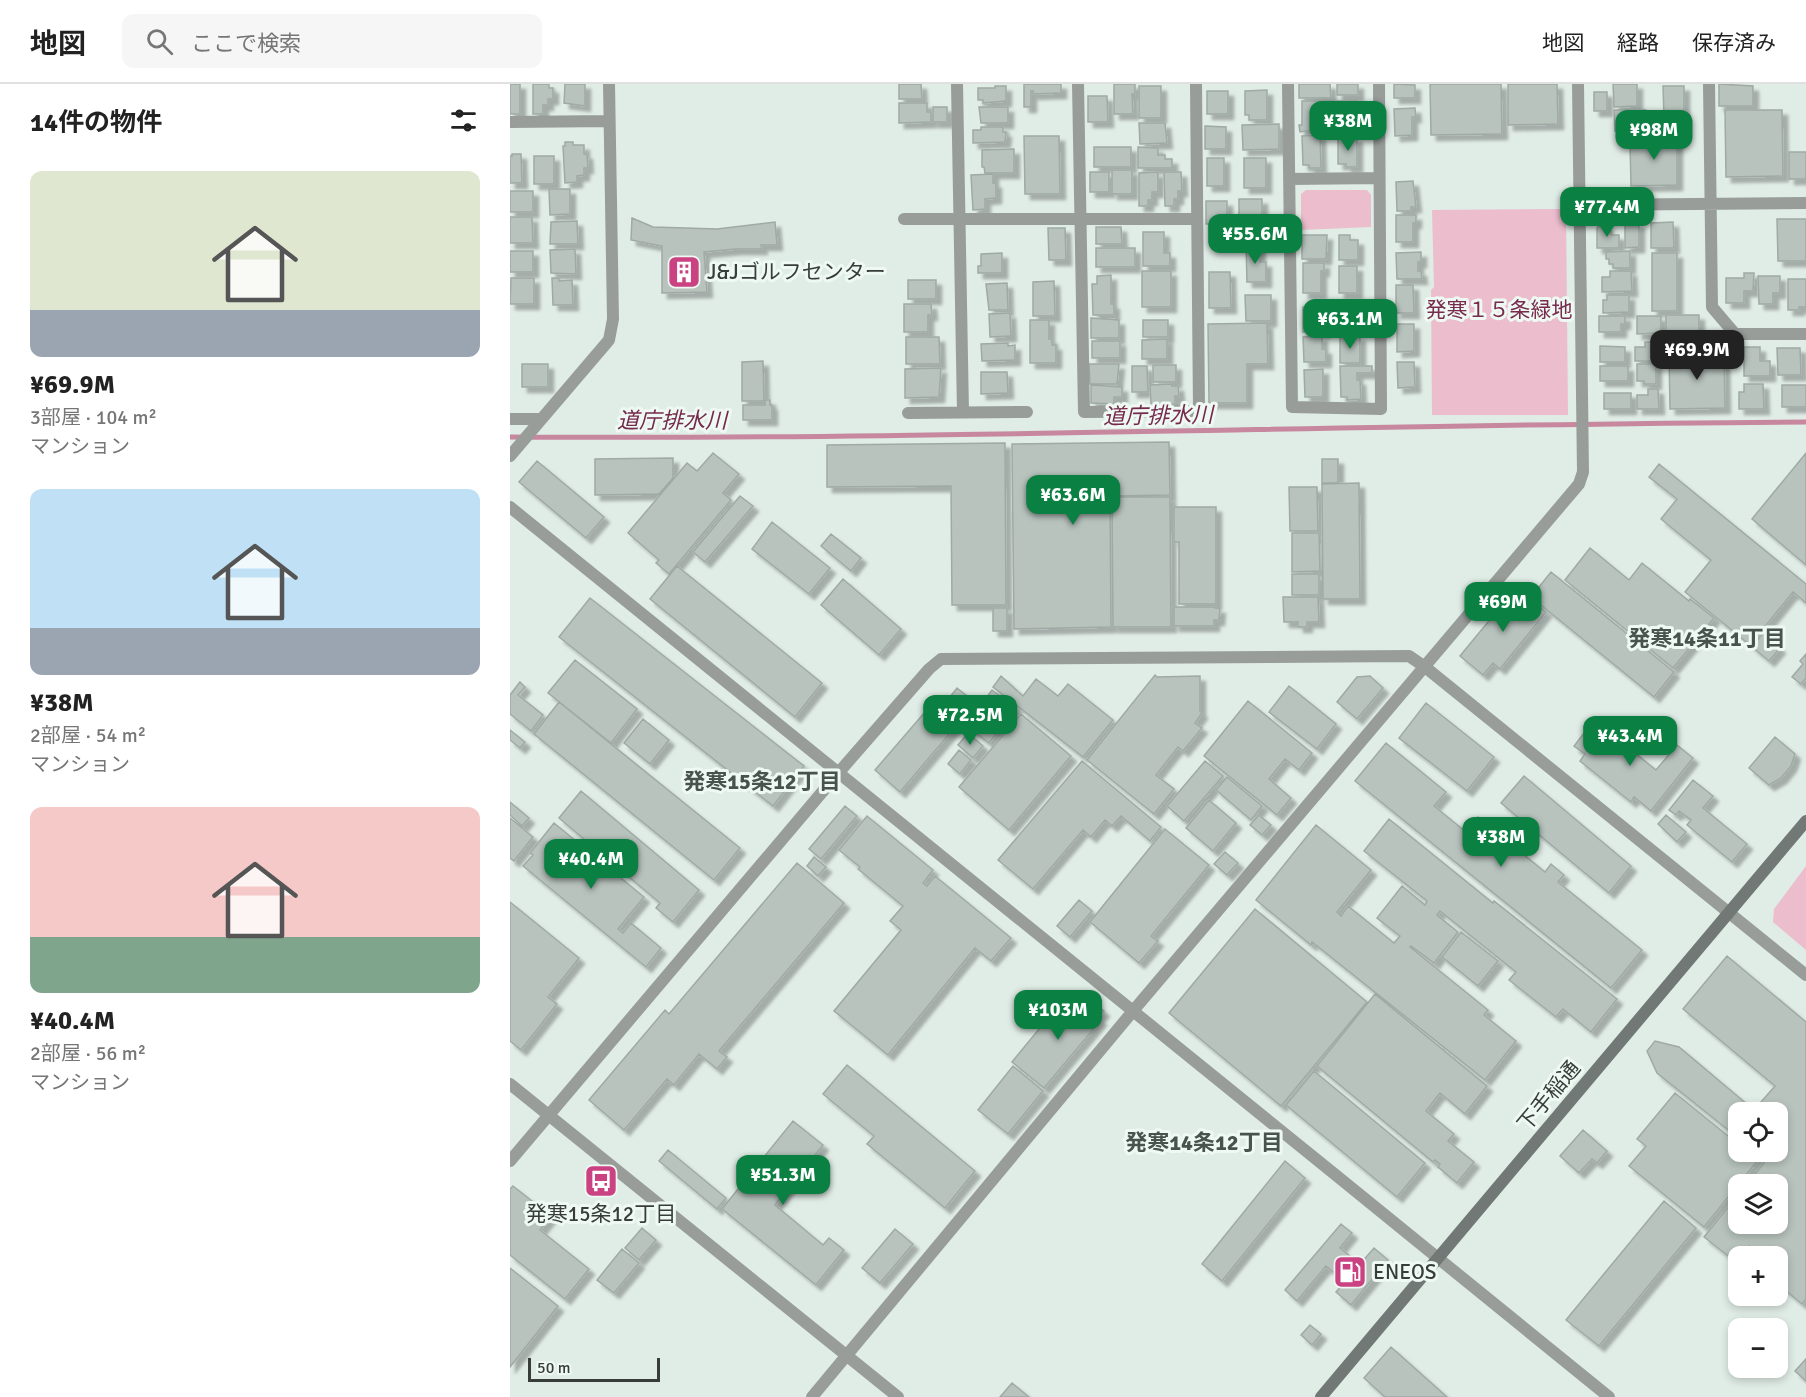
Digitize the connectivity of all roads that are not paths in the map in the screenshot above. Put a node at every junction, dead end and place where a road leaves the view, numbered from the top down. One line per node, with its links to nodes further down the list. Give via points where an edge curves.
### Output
1 (609, 84): 9 (street)
2 (957, 84): 17 (street)
3 (1078, 84): 18 (street)
4 (1196, 84): 19 (street)
5 (1288, 84): 11 (street)
6 (1379, 84): 12 (street)
7 (1578, 84): 15 (street)
8 (1709, 84): 14 (street)
9 (609, 121): 10 (street); 25 (street, via 613,319 609,340)
10 (510, 122)
11 (1289, 178): 12 (street); 12 (street, via 1292,407 1381,409)
12 (1379, 178)
13 (1806, 203): 14 (street)
14 (1709, 204): 15 (street); 20 (street, via 1712,307 1735,334)
15 (1579, 205): 28 (street, via 1583,472 1579,484)
16 (904, 219): 17 (street)
17 (960, 219): 18 (street); 21 (street)
18 (1081, 219): 19 (street); 19 (street, via 1084,412 1199,411)
19 (1197, 219)
20 (1806, 334)
21 (963, 412): 22 (street); 23 (street)
22 (1027, 412)
23 (908, 413)
24 (510, 419): 25 (street)
25 (537, 423): 26 (street)
26 (513, 453)
27 (510, 507): 29 (street)
28 (1425, 667): 29 (street, via 1409,656 941,659); 31 (street); 33 (street)
29 (840, 771): 33 (street); 35 (street)
30 (1806, 821): 31 (main road, 下手稲通)
31 (1729, 912): 32 (street); 37 (main road, 下手稲通)
32 (1806, 975)
33 (1133, 1011): 37 (street); 38 (street)
34 (510, 1084): 35 (street)
35 (548, 1115): 36 (street); 38 (street)
36 (510, 1161)
37 (1438, 1258): 41 (main road, 下手稲通); 42 (street)
38 (847, 1356): 39 (street); 40 (street)
39 (812, 1397)
40 (898, 1397)
41 (1321, 1397)
42 (1609, 1397)

